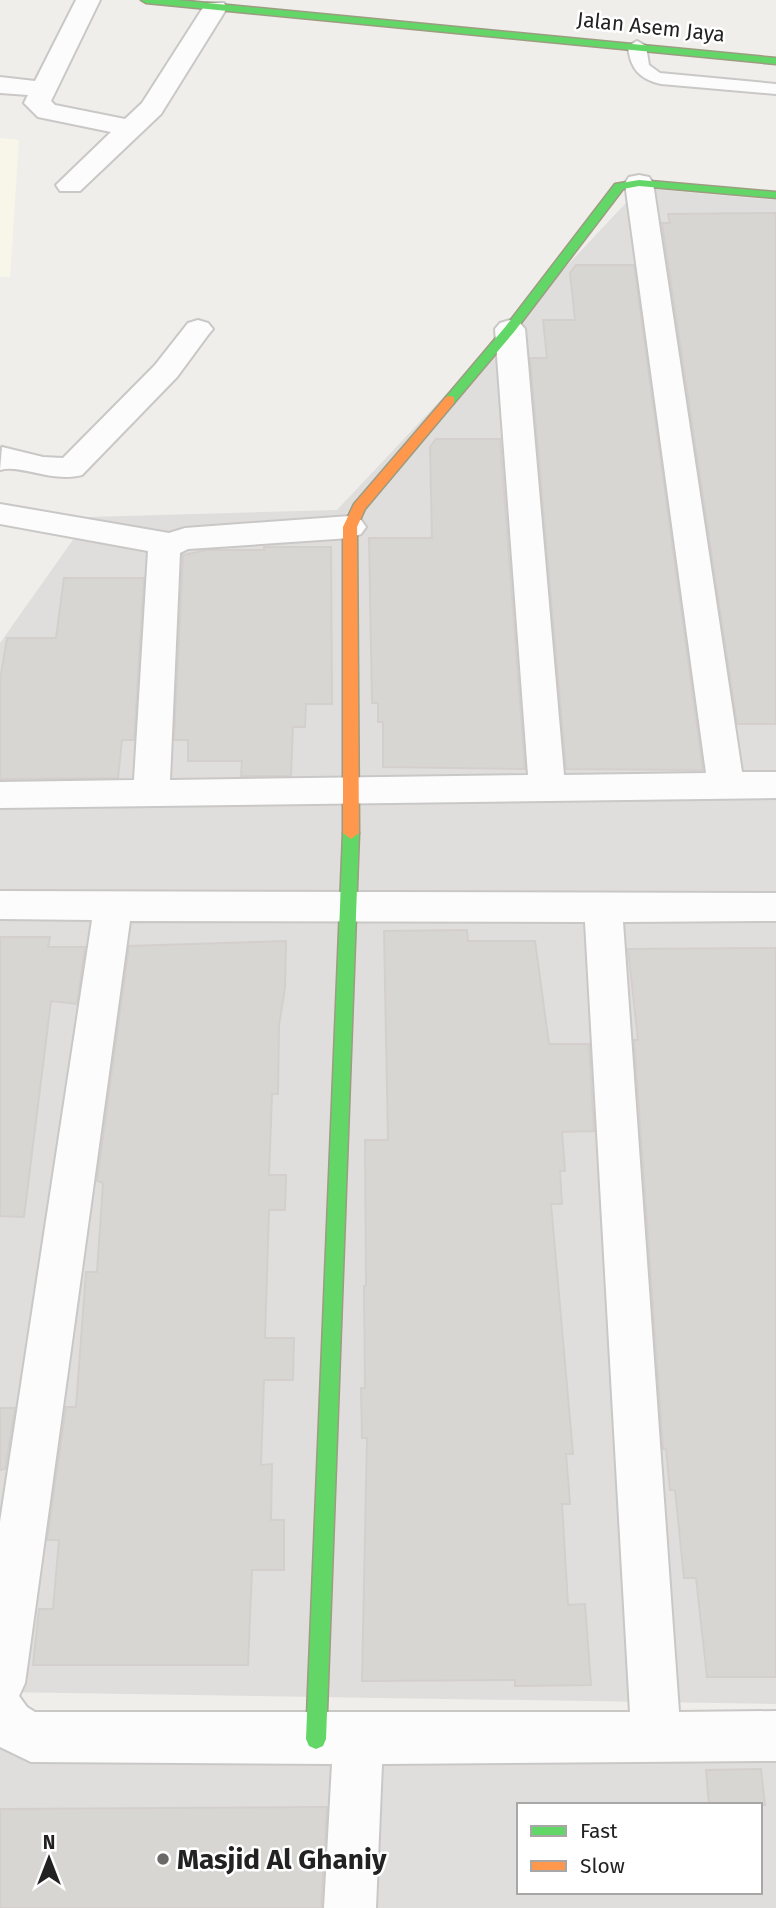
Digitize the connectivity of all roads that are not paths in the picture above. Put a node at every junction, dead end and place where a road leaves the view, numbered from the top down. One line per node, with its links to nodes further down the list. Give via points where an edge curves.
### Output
1 (88, 0): 8 (street)
2 (146, 0): 4 (street, Jalan Asem Jaya)
3 (245, 5): 4 (street, Jalan Asem Jaya); 5 (street, Jalan Asem Jaya)
4 (215, 8): 10 (street, via 168,86)
5 (637, 46): 6 (street, Jalan Asem Jaya); 9 (lane, via 638,65 645,74 661,79)
6 (776, 61)
7 (0, 85): 8 (street)
8 (42, 89): 10 (street, via 37,103 47,111)
9 (776, 89)
10 (133, 128): 12 (street)
11 (639, 183): 13 (street); 15 (street, via 619,186); 20 (street)
12 (70, 185)
13 (776, 195)
14 (198, 329): 16 (street, via 157,380 71,468 57,470)
15 (510, 329): 18 (street, via 359,507); 22 (street)
16 (1, 457)
17 (0, 514): 19 (street)
18 (350, 527): 19 (street, via 185,539); 23 (street)
19 (170, 544): 24 (street, via 164,551)
20 (726, 785): 21 (street); 22 (street)
21 (776, 785)
22 (547, 788): 23 (street)
23 (353, 790): 24 (street); 30 (street)
24 (151, 794): 25 (street)
25 (0, 795)
26 (0, 905): 28 (street)
27 (603, 905): 29 (street); 30 (street); 34 (street)
28 (113, 907): 30 (street); 31 (street)
29 (776, 907)
30 (347, 908): 35 (street)
31 (0, 1683)
32 (0, 1713): 35 (street, via 9,1725 31,1737)
33 (776, 1735): 34 (street)
34 (656, 1737): 35 (street)
35 (337, 1739): 36 (street)
36 (350, 1908)

